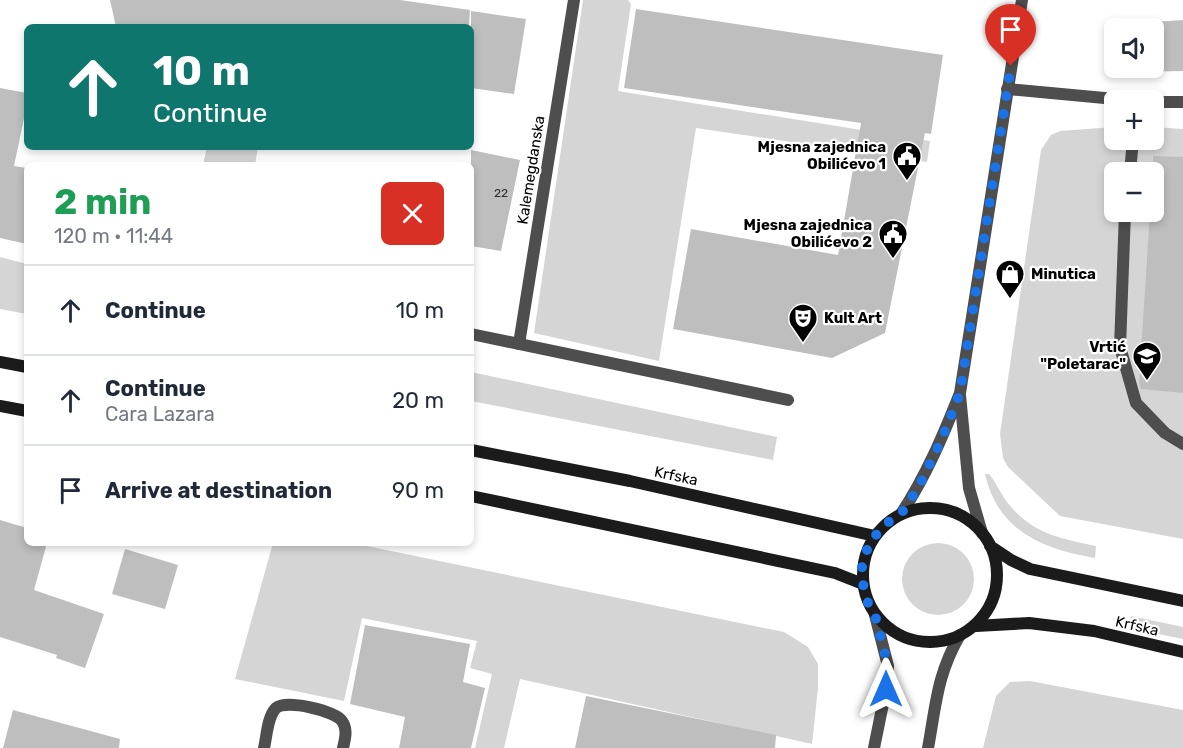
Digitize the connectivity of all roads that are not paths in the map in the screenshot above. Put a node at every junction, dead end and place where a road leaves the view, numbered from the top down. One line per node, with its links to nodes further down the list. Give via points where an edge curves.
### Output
1 (574, 0): 9 (street, Kalemegdanska)
2 (1022, 0): 3 (street)
3 (1007, 88): 4 (street); 12 (street)
4 (1104, 98)
5 (1164, 102): 6 (street)
6 (1183, 102)
7 (1125, 222): 16 (street, via 1119,347 1137,403 1165,433)
8 (474, 335): 9 (street)
9 (519, 344): 13 (street)
10 (0, 362): 11 (main road)
11 (24, 366)
12 (960, 393): 19 (street, via 941,441); 20 (street, via 969,488)
13 (788, 400)
14 (0, 405): 15 (main road)
15 (24, 410)
16 (1183, 444)
17 (474, 451): 21 (main road, Krfska)
18 (474, 497): 23 (main road, via 835,573)
19 (901, 514): 20 (main road, via 920,508 954,512); 21 (main road)
20 (982, 533): 22 (main road)
21 (875, 536): 23 (main road, via 862,567)
22 (990, 546): 24 (main road, via 1030,569); 26 (main road, via 997,578 994,595)
23 (863, 584): 25 (main road)
24 (1183, 601)
25 (875, 615): 27 (main road, via 900,636 916,641 938,642); 31 (street, via 888,666)
26 (976, 626): 27 (main road); 28 (main road, Krfska, via 1029,623 1094,631)
27 (960, 635): 32 (street, via 939,681)
28 (1183, 652)
29 (264, 748): 30 (street, via 274,710 292,704 339,716 346,730)
30 (344, 748)
31 (874, 748)
32 (928, 748)

